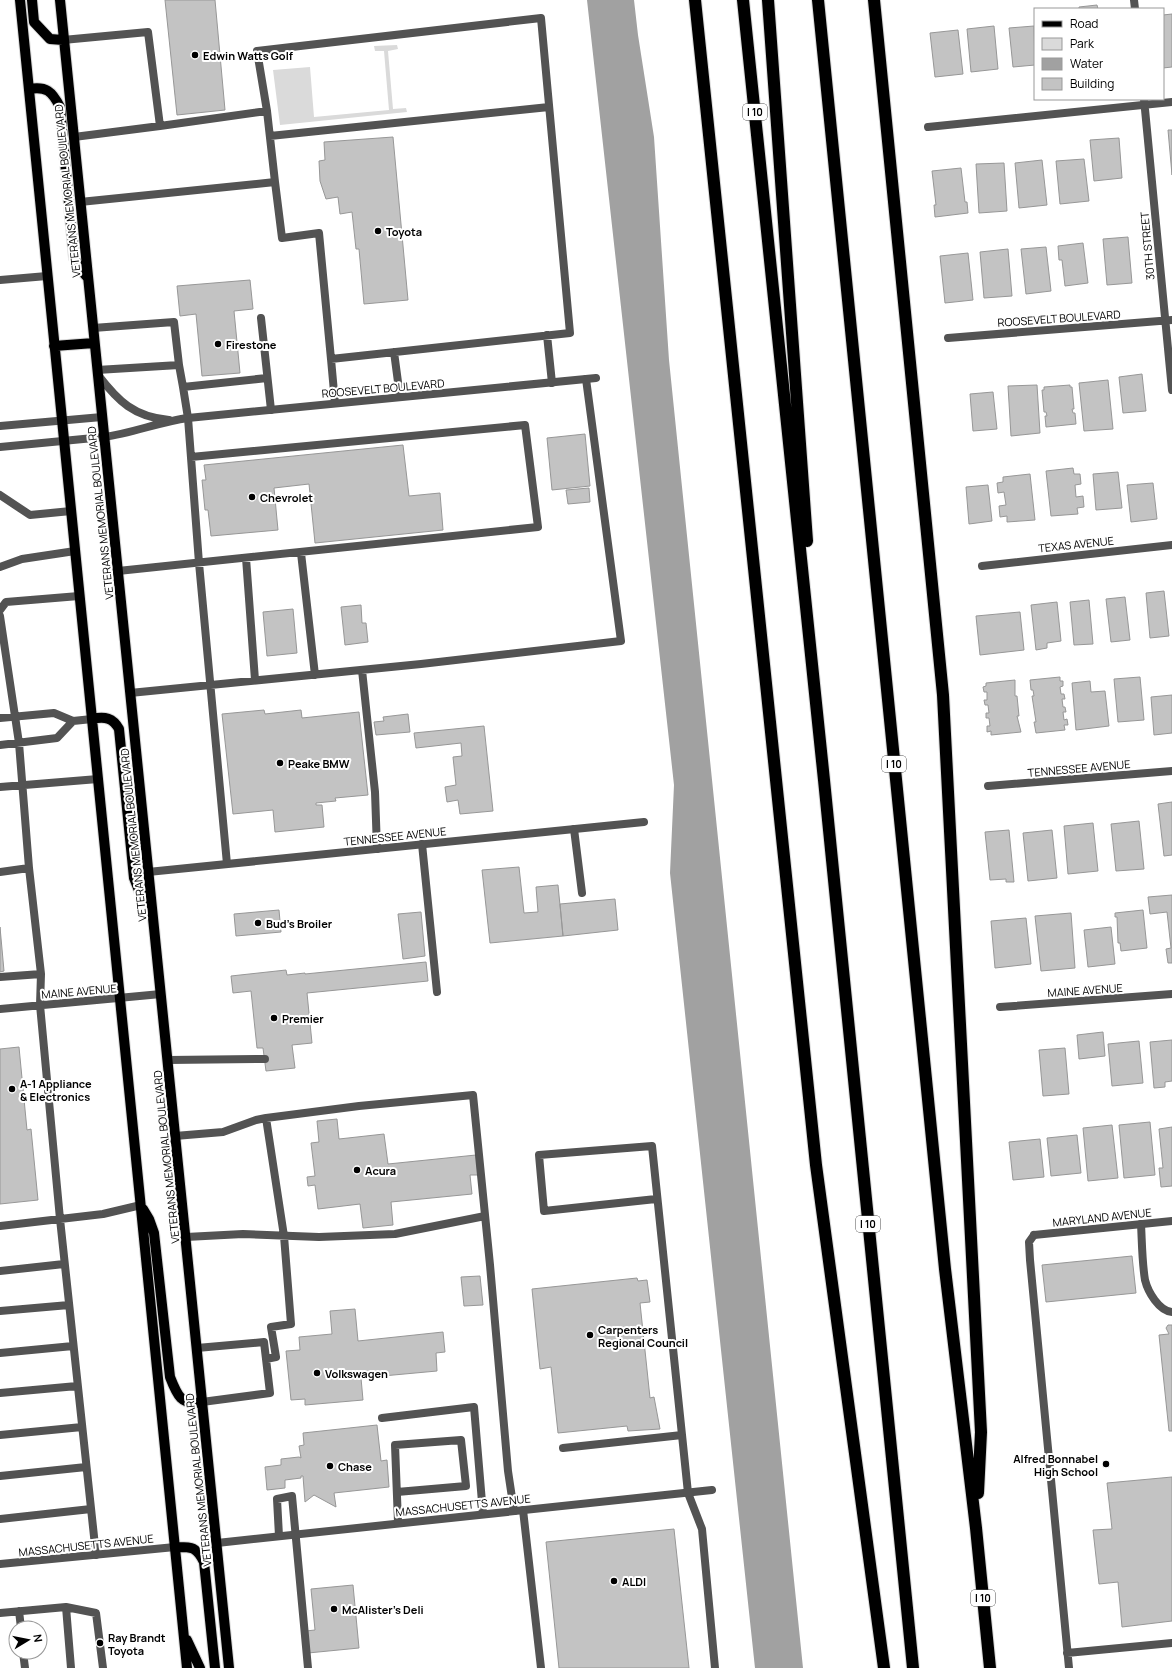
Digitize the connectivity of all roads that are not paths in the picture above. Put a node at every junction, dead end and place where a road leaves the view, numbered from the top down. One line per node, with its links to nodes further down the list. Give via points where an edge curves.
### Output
1 (20, 0): 10 (main road)
2 (32, 0): 9 (main road, via 34,22 50,39)
3 (60, 0): 9 (main road, VETERANS MEMORIAL BOULEVARD)
4 (695, 0): 166 (highway, via 816,1166)
5 (743, 0): 79 (highway, I 10)
6 (768, 0): 79 (highway)
7 (818, 0): 143 (highway, I 10, via 945,1269)
8 (874, 0): 143 (highway, via 944,695 980,1432)
9 (64, 40): 15 (street, via 148,32); 18 (main road, VETERANS MEMORIAL BOULEVARD)
10 (29, 89): 21 (main road); 22 (main road, via 47,90 60,107 74,258)
11 (1145, 102): 12 (street); 16 (street); 25 (street, 30TH STREET)
12 (1172, 102)
13 (549, 107): 14 (street, via 541,18 257,51); 17 (street); 27 (street, via 570,333)
14 (267, 111): 15 (street); 17 (street)
15 (160, 126): 18 (street)
16 (928, 127)
17 (270, 136): 19 (street)
18 (74, 137): 20 (main road, VETERANS MEMORIAL BOULEVARD)
19 (275, 182): 20 (street); 32 (street, via 282,238 319,233)
20 (80, 202): 22 (main road, VETERANS MEMORIAL BOULEVARD)
21 (47, 276): 23 (street); 30 (main road)
22 (88, 278): 26 (main road, VETERANS MEMORIAL BOULEVARD)
23 (0, 280)
24 (261, 318): 35 (street)
25 (1168, 320): 28 (street, ROOSEVELT BOULEVARD); 40 (street, 30TH STREET)
26 (93, 328): 29 (main road, VETERANS MEMORIAL BOULEVARD); 33 (street, via 174,322)
27 (547, 335): 31 (street); 38 (street)
28 (948, 338)
29 (94, 343): 30 (main road); 34 (main road, VETERANS MEMORIAL BOULEVARD)
30 (54, 346): 46 (main road)
31 (394, 352): 32 (street); 41 (street)
32 (331, 359): 42 (street)
33 (180, 365): 34 (street); 39 (street)
34 (98, 373): 44 (main road, VETERANS MEMORIAL BOULEVARD); 47 (street, ROOSEVELT BOULEVARD, via 124,404 154,419)
35 (267, 378): 39 (street); 43 (street)
36 (596, 378): 37 (street, ROOSEVELT BOULEVARD)
37 (586, 379): 38 (street, ROOSEVELT BOULEVARD); 66 (street, via 621,641)
38 (552, 383): 41 (street, ROOSEVELT BOULEVARD)
39 (183, 387): 45 (street)
40 (1172, 390)
41 (400, 397): 42 (street, ROOSEVELT BOULEVARD)
42 (335, 404): 43 (street, ROOSEVELT BOULEVARD)
43 (271, 410): 45 (street, ROOSEVELT BOULEVARD)
44 (102, 417): 46 (street); 49 (main road, VETERANS MEMORIAL BOULEVARD)
45 (188, 418): 47 (street, ROOSEVELT BOULEVARD); 52 (street)
46 (61, 420): 48 (street); 50 (main road)
47 (172, 420): 49 (street, ROOSEVELT BOULEVARD, via 138,431)
48 (0, 426)
49 (104, 437): 50 (street, ROOSEVELT BOULEVARD); 62 (main road, VETERANS MEMORIAL BOULEVARD)
50 (63, 442): 51 (street, ROOSEVELT BOULEVARD); 54 (main road)
51 (0, 447)
52 (191, 457): 57 (street, via 525,425 538,527); 59 (street)
53 (0, 495): 54 (street, via 30,515)
54 (70, 512): 56 (main road)
55 (1172, 545): 60 (street, TEXAS AVENUE)
56 (75, 551): 61 (street, via 22,559); 63 (main road)
57 (301, 553): 58 (street); 67 (street)
58 (246, 558): 59 (street); 68 (street)
59 (199, 563): 62 (street); 69 (street)
60 (982, 566)
61 (0, 567)
62 (118, 571): 70 (main road, VETERANS MEMORIAL BOULEVARD)
63 (79, 596): 64 (street, via 6,602); 73 (main road)
64 (0, 610)
65 (0, 616): 71 (street)
66 (362, 670): 67 (street); 86 (street, via 375,792)
67 (315, 675): 68 (street)
68 (255, 680): 69 (street)
69 (210, 685): 70 (street); 87 (street)
70 (130, 693): 90 (main road, VETERANS MEMORIAL BOULEVARD)
71 (16, 717): 72 (street); 74 (street, via 54,713); 75 (street)
72 (0, 718)
73 (92, 719): 74 (street); 78 (main road); 92 (main road, via 108,718 120,729 134,878 140,893)
74 (73, 721): 75 (street, via 57,738)
75 (19, 743): 76 (street); 80 (street)
76 (0, 745)
77 (1172, 771): 81 (street, TENNESSEE AVENUE)
78 (98, 779): 80 (street); 98 (main road)
79 (824, 780): 167 (highway, I 10)
80 (22, 785): 82 (street); 88 (street)
81 (988, 786)
82 (0, 787)
83 (644, 822): 84 (street, TENNESSEE AVENUE)
84 (574, 829): 85 (street, TENNESSEE AVENUE); 91 (street)
85 (422, 844): 86 (street, TENNESSEE AVENUE); 95 (street)
86 (377, 849): 87 (street, TENNESSEE AVENUE)
87 (227, 864): 90 (street, TENNESSEE AVENUE)
88 (29, 868): 89 (street); 93 (street)
89 (0, 872)
90 (148, 872): 92 (main road, VETERANS MEMORIAL BOULEVARD)
91 (582, 893)
92 (151, 902): 96 (main road, VETERANS MEMORIAL BOULEVARD)
93 (41, 974): 94 (street); 99 (street)
94 (0, 978)
95 (437, 992)
96 (161, 994): 98 (street, MAINE AVENUE); 103 (main road, VETERANS MEMORIAL BOULEVARD)
97 (1172, 994): 100 (street, MAINE AVENUE)
98 (120, 998): 99 (street, MAINE AVENUE); 107 (main road)
99 (40, 1005): 101 (street, MAINE AVENUE); 109 (street)
100 (1000, 1007)
101 (0, 1009)
102 (265, 1059): 103 (street)
103 (168, 1060): 105 (main road, VETERANS MEMORIAL BOULEVARD)
104 (266, 1118): 105 (street, via 223,1132); 108 (street, via 473,1095); 113 (street)
105 (176, 1136): 114 (main road, VETERANS MEMORIAL BOULEVARD)
106 (656, 1200): 106 (street, via 652,1146 539,1155 544,1210); 130 (street)
107 (141, 1205): 109 (street, via 103,1214); 126 (main road, via 150,1219 154,1233 170,1377 176,1392 184,1401 193,1404); 147 (main road)
108 (485, 1216): 113 (street, via 395,1234); 139 (street, via 508,1471)
109 (60, 1219): 112 (street); 115 (street)
110 (1172, 1221): 111 (street, MARYLAND AVENUE)
111 (1141, 1224): 119 (street, via 1146,1281 1158,1304 1166,1312); 156 (street, MARYLAND AVENUE, via 1034,1235 1029,1242)
112 (0, 1226)
113 (284, 1236): 114 (street, via 243,1234); 123 (street, via 291,1324 271,1327 276,1357)
114 (186, 1237): 121 (main road, VETERANS MEMORIAL BOULEVARD)
115 (64, 1264): 116 (street); 117 (street)
116 (0, 1271)
117 (69, 1304): 118 (street); 120 (street)
118 (0, 1312)
119 (1172, 1312)
120 (73, 1346): 122 (street); 124 (street)
121 (197, 1348): 123 (street, via 264,1342); 126 (main road, VETERANS MEMORIAL BOULEVARD)
122 (0, 1353)
123 (266, 1359): 126 (street, via 270,1393)
124 (77, 1386): 125 (street); 128 (street)
125 (0, 1393)
126 (202, 1402): 146 (main road, VETERANS MEMORIAL BOULEVARD)
127 (382, 1418): 140 (street, via 474,1407)
128 (82, 1427): 129 (street); 132 (street)
129 (0, 1435)
130 (682, 1435): 131 (street); 136 (street)
131 (563, 1448)
132 (86, 1467): 133 (street); 137 (street)
133 (0, 1476)
134 (712, 1490): 136 (street, MASSACHUSETTS AVENUE)
135 (397, 1492): 135 (street, via 395,1445 461,1440 466,1486); 142 (street)
136 (688, 1493): 138 (street, MASSACHUSETTS AVENUE); 165 (street, via 702,1529)
137 (91, 1509): 141 (street); 148 (street)
138 (523, 1510): 139 (street, MASSACHUSETTS AVENUE); 164 (street)
139 (514, 1511): 140 (street, MASSACHUSETTS AVENUE)
140 (483, 1514): 142 (street, MASSACHUSETTS AVENUE)
141 (0, 1519)
142 (398, 1522): 144 (street, MASSACHUSETTS AVENUE)
143 (976, 1528): 168 (highway, I 10)
144 (295, 1534): 145 (street, MASSACHUSETTS AVENUE); 145 (street, via 292,1496 277,1499); 163 (street)
145 (279, 1536): 146 (street, MASSACHUSETTS AVENUE)
146 (217, 1543): 162 (main road, VETERANS MEMORIAL BOULEVARD)
147 (175, 1547): 148 (street, MASSACHUSETTS AVENUE); 154 (main road); 161 (main road, via 191,1547 200,1553 204,1562)
148 (96, 1554): 149 (street, MASSACHUSETTS AVENUE)
149 (0, 1564)
150 (66, 1607): 151 (street); 157 (street); 158 (street, via 96,1614)
151 (19, 1612): 152 (street); 153 (street)
152 (0, 1613)
153 (20, 1620)
154 (183, 1633): 159 (main road); 160 (main road)
155 (1172, 1643): 156 (street)
156 (1067, 1654): 169 (street)
157 (71, 1668)
158 (103, 1668)
159 (187, 1668)
160 (200, 1668)
161 (216, 1668)
162 (229, 1668)
163 (308, 1668)
164 (541, 1668)
165 (715, 1668)
166 (884, 1668)
167 (912, 1668)
168 (990, 1668)
169 (1069, 1668)

